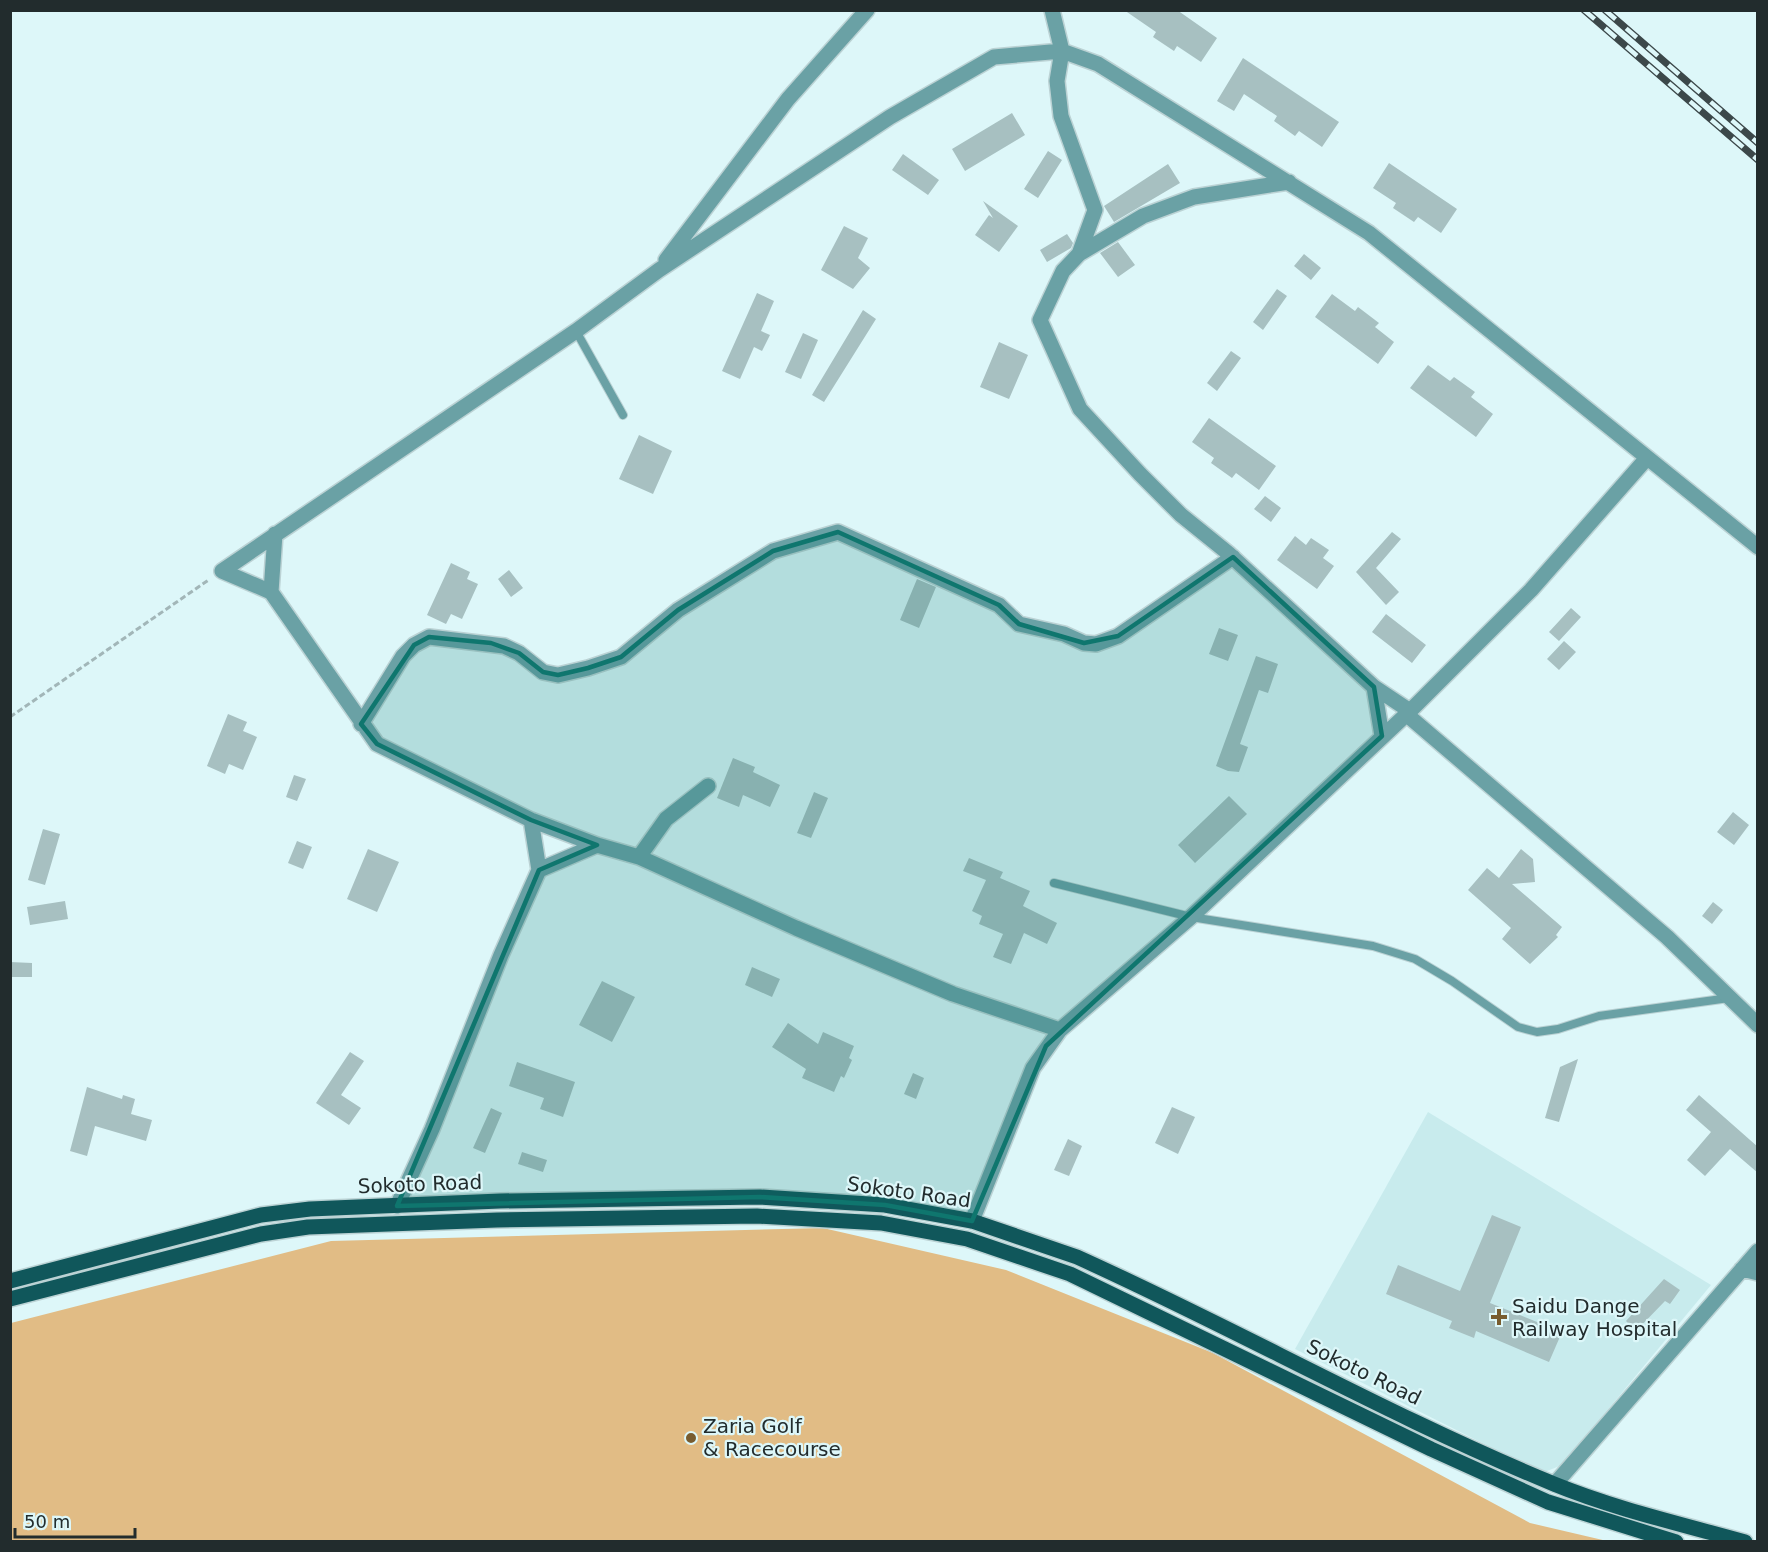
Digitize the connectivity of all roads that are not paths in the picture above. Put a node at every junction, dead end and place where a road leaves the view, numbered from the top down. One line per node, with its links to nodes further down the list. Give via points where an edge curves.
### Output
1 (867, 10): 6 (street, via 788,99)
2 (1052, 10): 3 (street)
3 (1062, 51): 4 (street, via 1098,64); 5 (street, via 1057,81 1061,116 1095,210); 6 (street, via 994,57 890,117)
4 (1289, 182): 5 (street, via 1194,197 1143,216); 9 (street, via 1369,233)
5 (1079, 254): 12 (street, via 1063,271 1040,320 1080,410 1181,515)
6 (659, 270): 7 (street)
7 (576, 331): 8 (lane); 10 (street)
8 (623, 415)
9 (1647, 458): 11 (street); 15 (street, via 1531,590)
10 (275, 534): 13 (street); 13 (street, via 222,571)
11 (1758, 547)
12 (1233, 557): 14 (street); 16 (street, via 1118,636 1084,644 1064,634 1018,624 999,605 838,532 773,551 678,610 621,657 588,668 558,675 543,672 504,646 429,637 403,656)
13 (271, 591): 16 (street)
14 (1374, 687): 15 (street); 17 (street)
15 (1408, 713): 17 (street); 25 (street, via 1667,937)
16 (361, 724): 19 (street, via 377,744)
17 (1382, 736): 24 (street)
18 (708, 786): 21 (street, via 666,819)
19 (531, 820): 20 (street); 22 (street)
20 (597, 845): 21 (street); 22 (street)
21 (639, 857): 27 (street, via 952,994)
22 (539, 870): 28 (street)
23 (1054, 883): 24 (lane)
24 (1191, 917): 25 (lane, via 1373,946 1415,959 1518,1028 1537,1032 1599,1016); 27 (street)
25 (1729, 998): 26 (street)
26 (1758, 1025)
27 (1060, 1030): 29 (street, via 1033,1068)
28 (397, 1206): 29 (main road, Sokoto Road, via 760,1197 885,1205); 33 (main road, Sokoto Road, via 261,1215)
29 (972, 1221): 35 (main road, Sokoto Road, via 1020,1235 1120,1276 1438,1432)
30 (1758, 1251): 31 (street)
31 (1742, 1269): 32 (street); 35 (street)
32 (1758, 1273)
33 (10, 1281)
34 (10, 1299): 36 (main road, Sokoto Road, via 261,1233 308,1227 757,1216 893,1225 967,1239 1070,1274 1548,1502)
35 (1555, 1484): 37 (main road, Sokoto Road)
36 (1676, 1542)
37 (1745, 1542)

